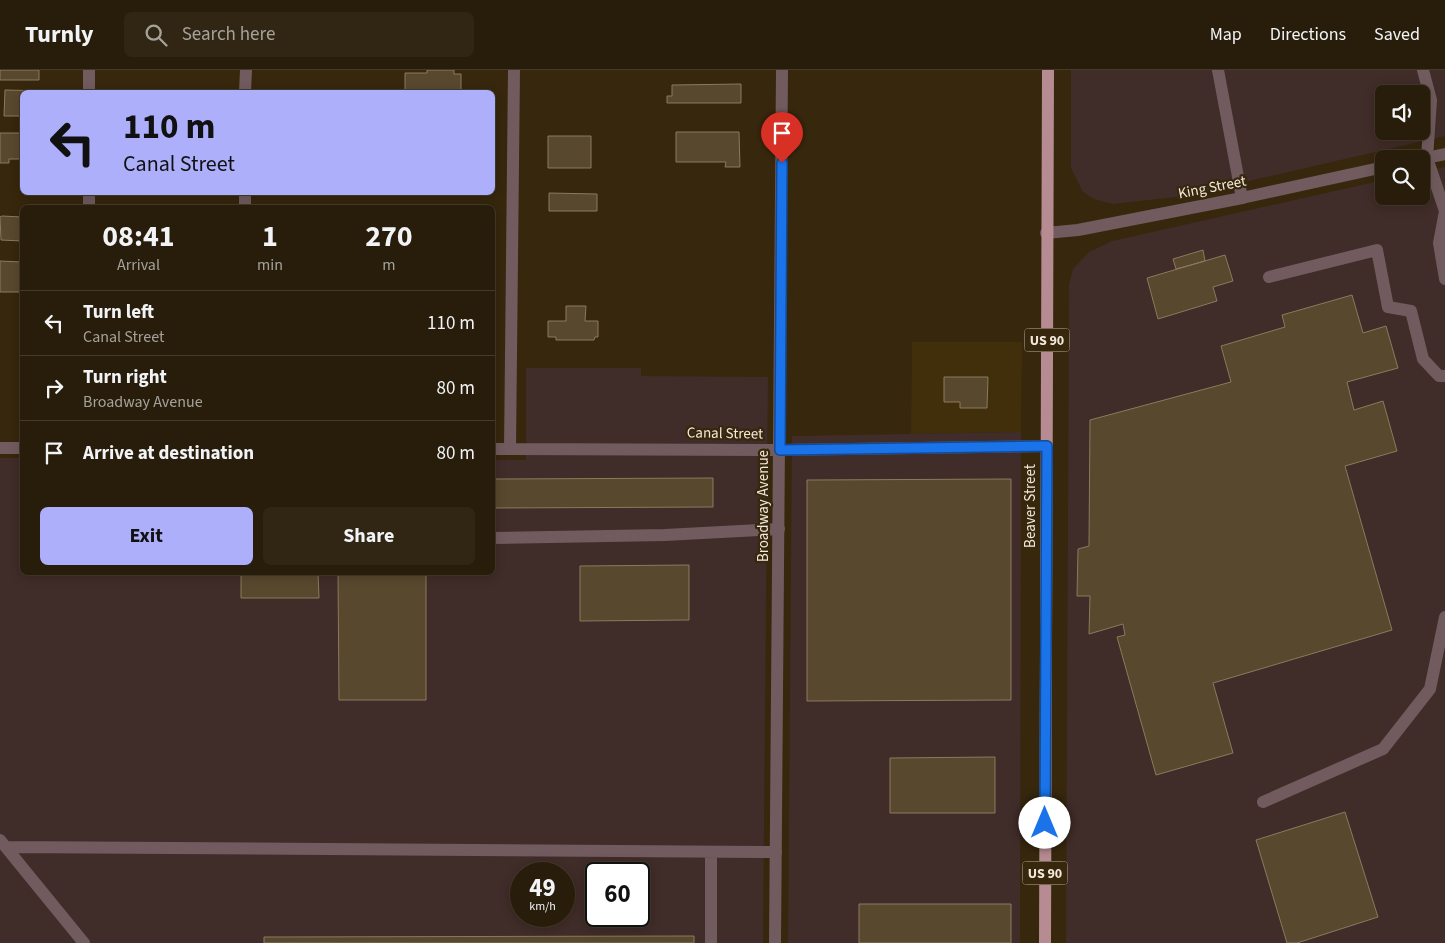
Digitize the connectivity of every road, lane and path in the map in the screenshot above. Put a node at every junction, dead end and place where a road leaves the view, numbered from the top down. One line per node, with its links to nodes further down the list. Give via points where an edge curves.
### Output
1 (89, 70): 8 (street)
2 (246, 70): 9 (street)
3 (514, 70): 25 (street)
4 (782, 70): 26 (street, Broadway Avenue)
5 (1048, 70): 17 (main road, Beaver Street / US 90)
6 (1218, 70): 15 (street)
7 (1423, 70): 10 (street, via 1431,100)
8 (89, 90)
9 (246, 90)
10 (1425, 150)
11 (1445, 154): 12 (street)
12 (1430, 157)
13 (1375, 169): 15 (street, King Street)
14 (1430, 173): 16 (street)
15 (1242, 198): 17 (street, King Street, via 1078,230)
16 (1445, 211): 19 (street, via 1438,243)
17 (1046, 233): 21 (main road, Beaver Street / US 90)
18 (1269, 277): 20 (street, via 1377,250 1388,307 1411,312 1423,359 1439,376)
19 (1445, 279)
20 (1445, 376)
21 (1047, 446): 26 (street, Canal Street); 37 (main road, Beaver Street / US 90)
22 (0, 448): 23 (street)
23 (20, 448)
24 (495, 449): 25 (street, Canal Street)
25 (510, 449): 26 (street, Canal Street)
26 (780, 450): 27 (street, Broadway Avenue)
27 (779, 529): 28 (street); 33 (street, Broadway Avenue)
28 (495, 538)
29 (1445, 617): 30 (street, via 1430,689 1383,749)
30 (1263, 802)
31 (3, 843): 32 (street); 34 (street)
32 (711, 852): 33 (street); 35 (street)
33 (776, 852): 36 (street, Broadway Avenue)
34 (84, 943)
35 (711, 943)
36 (775, 943)
37 (1045, 943)

